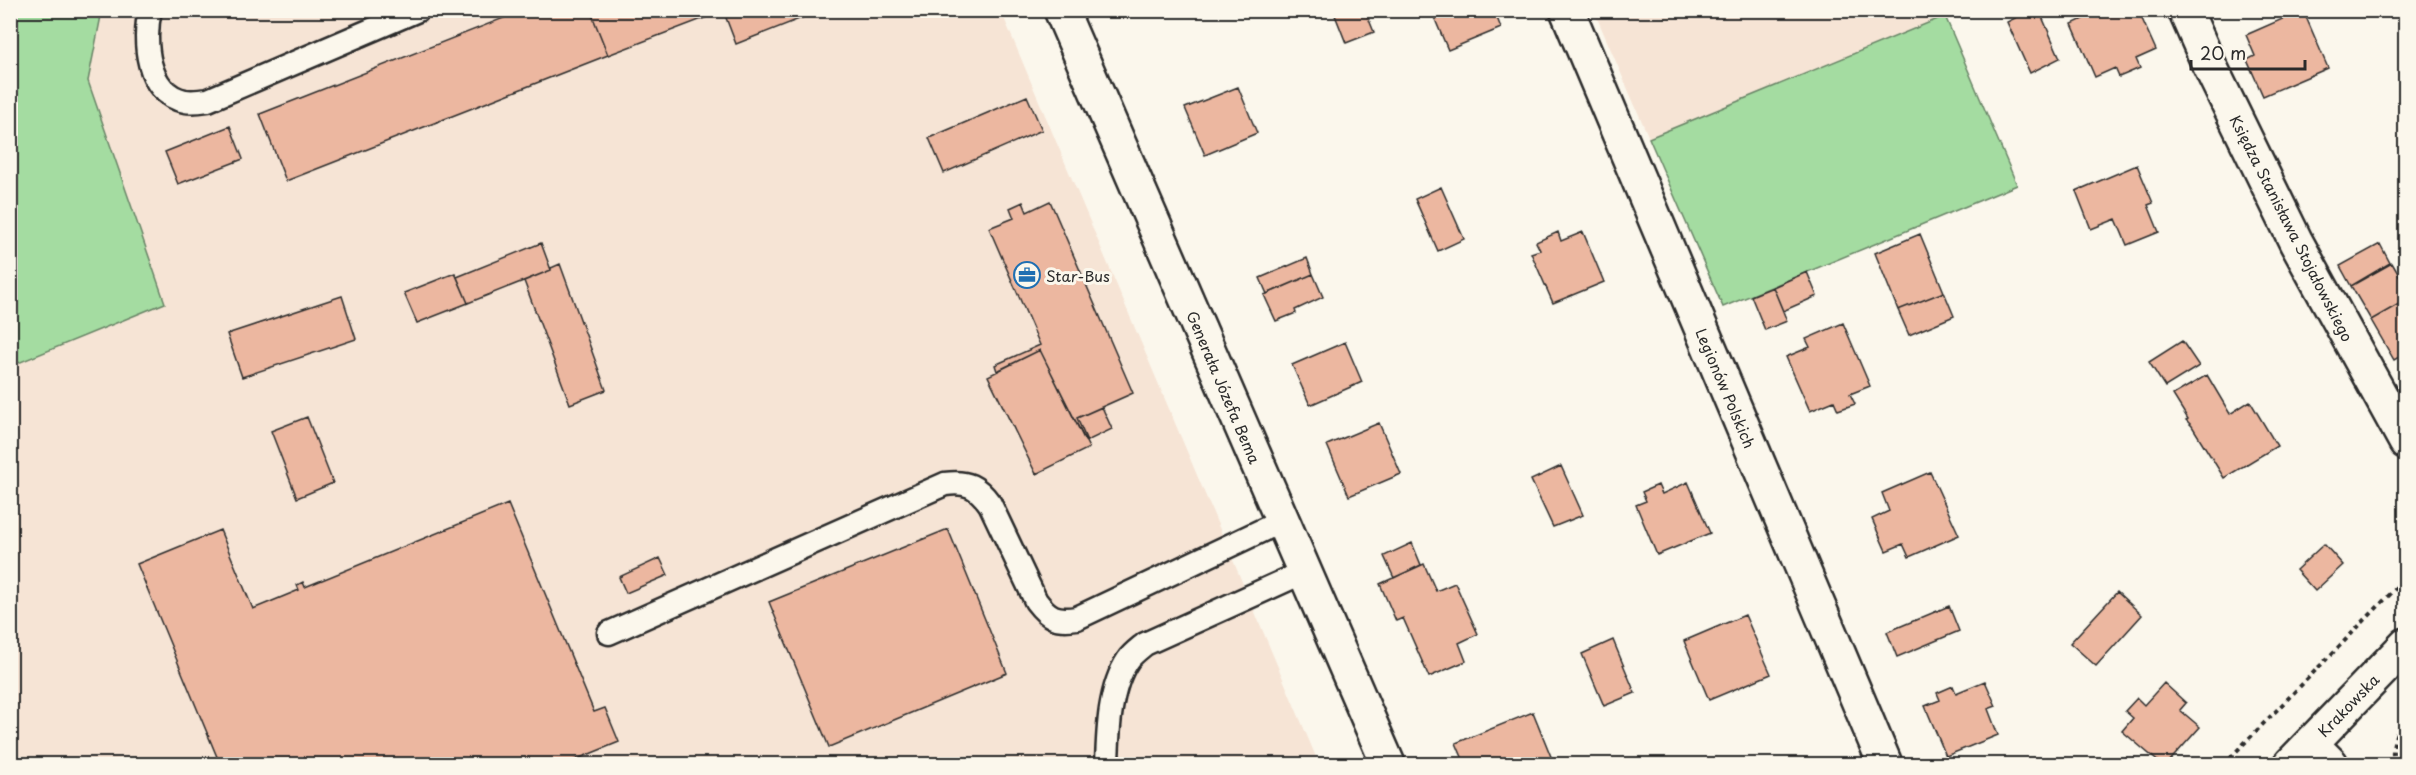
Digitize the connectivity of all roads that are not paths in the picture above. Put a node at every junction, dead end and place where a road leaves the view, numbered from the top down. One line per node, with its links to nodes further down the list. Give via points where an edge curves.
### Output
1 (150, 10): 2 (lane, via 147,48 152,72 166,92 184,101 208,100)
2 (418, 10)
3 (1061, 10): 7 (street, Generała Józefa Bema)
4 (1567, 10): 14 (street, Legionów Polskich)
5 (2186, 10): 6 (street, Księdza Stanisława Stojałowskiego, via 2296,242)
6 (2406, 442)
7 (1282, 521): 8 (street, Generała Józefa Bema); 9 (lane, via 1077,618 1062,620 1046,614 1036,601 982,493 962,482 945,484)
8 (1304, 572): 12 (lane, via 1144,644 1128,660 1118,680); 13 (street, Generała Józefa Bema)
9 (609, 633)
10 (2406, 645): 11 (street, Krakowska)
11 (2311, 758)
12 (1107, 765)
13 (1388, 765)
14 (1885, 765)

